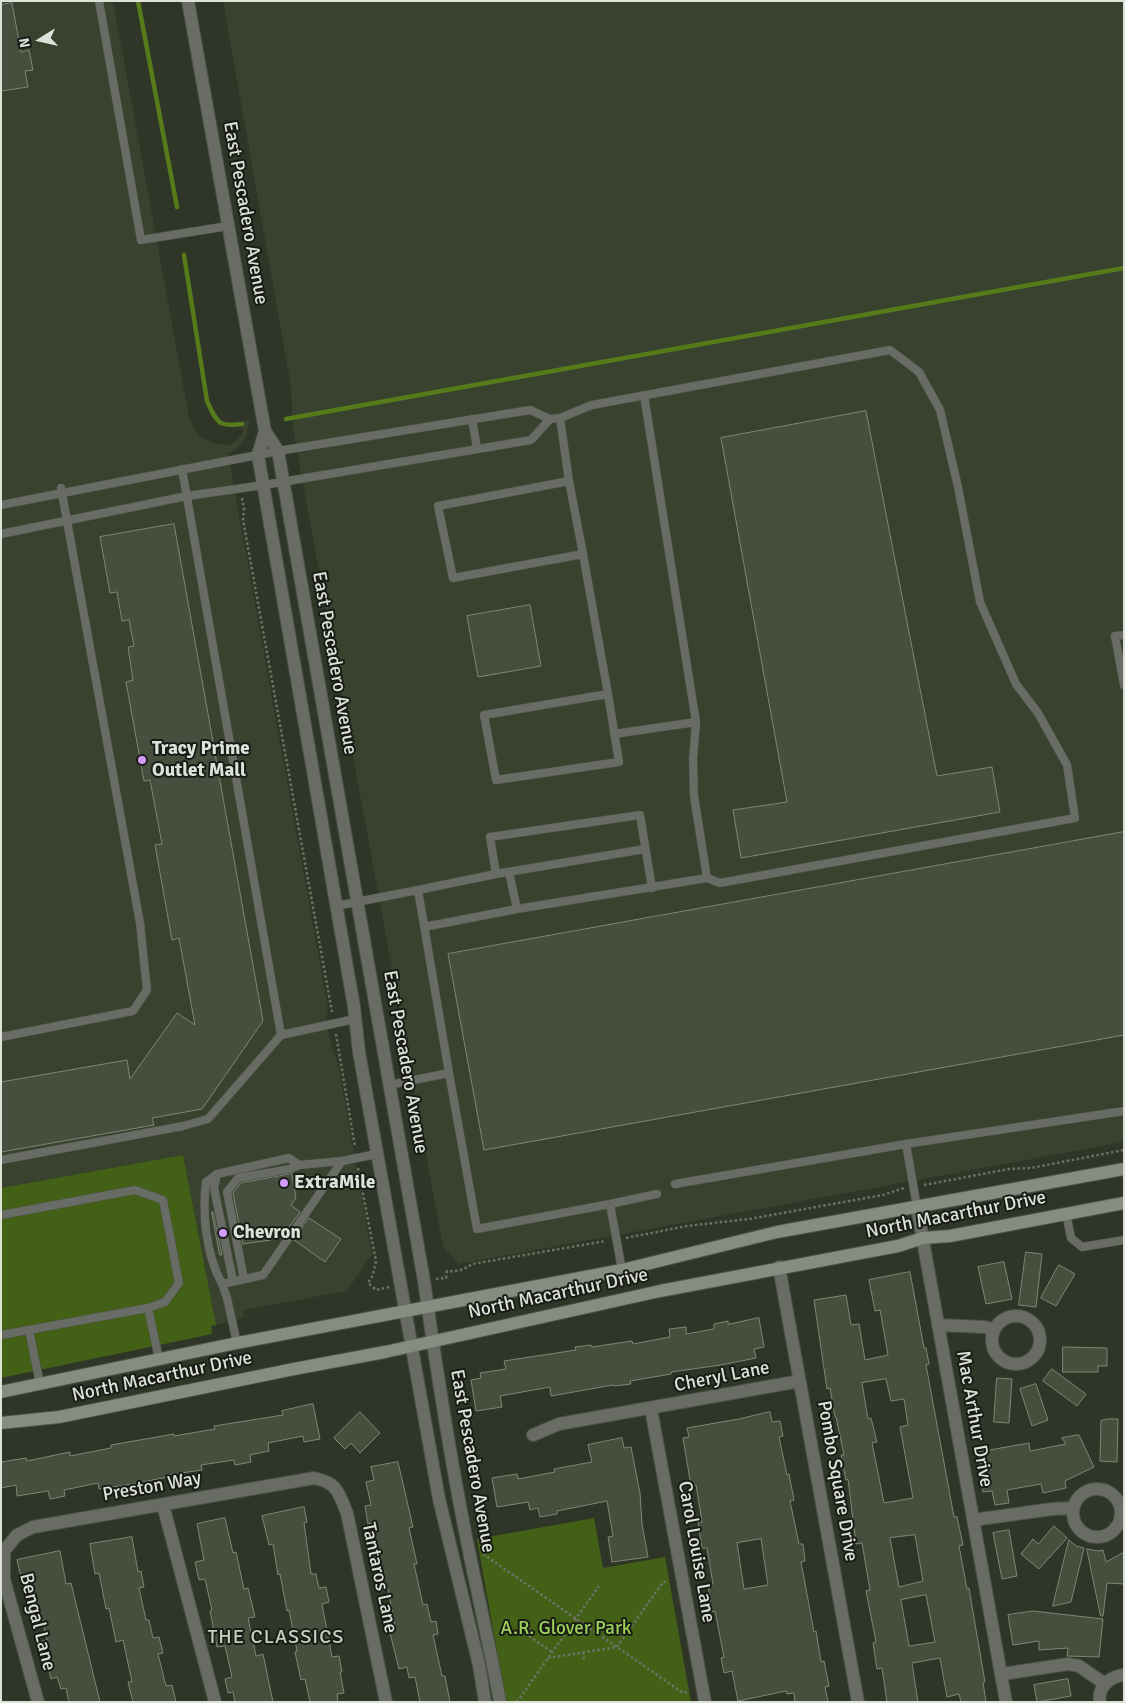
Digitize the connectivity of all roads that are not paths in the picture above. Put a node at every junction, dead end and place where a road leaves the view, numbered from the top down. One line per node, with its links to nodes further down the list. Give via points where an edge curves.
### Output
1 (99, 1): 3 (lane, via 141,240)
2 (188, 1): 3 (street, East Pescadero Avenue)
3 (228, 226): 8 (street, East Pescadero Avenue)
4 (644, 395): 5 (lane, via 592,404); 25 (lane); 30 (lane, via 890,350 919,372 940,410 980,602 1016,684 1038,713 1067,765 1075,818 720,883)
5 (560, 418): 6 (lane); 13 (lane)
6 (550, 419): 7 (lane, via 530,410); 9 (lane, via 531,440)
7 (472, 420): 9 (lane); 10 (lane)
8 (265, 431): 10 (street, East Pescadero Avenue); 11 (street, East Pescadero Avenue)
9 (477, 448): 14 (lane)
10 (278, 451): 11 (lane); 14 (street, East Pescadero Avenue)
11 (258, 455): 12 (lane); 15 (street, East Pescadero Avenue)
12 (182, 469): 16 (lane); 17 (lane)
13 (569, 481): 21 (lane); 21 (lane, via 438,506 453,578)
14 (283, 482): 15 (lane); 33 (street, East Pescadero Avenue)
15 (264, 485): 17 (lane); 34 (street, East Pescadero Avenue)
16 (61, 491): 18 (lane); 19 (lane)
17 (187, 496): 19 (lane); 38 (lane)
18 (1, 505)
19 (66, 521): 20 (lane); 39 (lane, via 140,923 147,990 133,1011)
20 (1, 534)
21 (583, 554): 24 (lane)
22 (1124, 634): 23 (lane, via 1115,636)
23 (1124, 685)
24 (608, 694): 26 (lane); 26 (lane, via 484,715 496,780 619,762)
25 (696, 722): 26 (lane); 30 (lane, via 694,796)
26 (614, 734)
27 (645, 849): 28 (lane); 29 (lane, via 640,815 490,837); 31 (lane)
28 (509, 872): 29 (lane); 35 (lane)
29 (496, 874): 32 (lane)
30 (707, 878): 31 (lane)
31 (652, 888): 35 (lane)
32 (418, 890): 33 (lane); 36 (lane)
33 (358, 902): 34 (lane); 41 (street, East Pescadero Avenue)
34 (336, 906): 37 (street, East Pescadero Avenue)
35 (517, 909): 36 (lane)
36 (424, 927): 40 (lane)
37 (355, 1019): 38 (lane); 44 (street, East Pescadero Avenue)
38 (281, 1035): 45 (lane, via 208,1119)
39 (1, 1037)
40 (449, 1073): 41 (lane); 53 (lane, via 477,1229)
41 (389, 1085): 64 (street, East Pescadero Avenue)
42 (1124, 1111): 43 (lane)
43 (906, 1144): 50 (lane); 54 (lane)
44 (377, 1154): 46 (lane); 66 (street, East Pescadero Avenue)
45 (1, 1160)
46 (342, 1161): 47 (lane); 61 (lane, via 263,1276)
47 (299, 1165): 49 (lane, via 289,1158); 61 (lane, via 238,1178 227,1192)
48 (1124, 1169): 54 (main road, North Macarthur Drive)
49 (217, 1174): 62 (lane, via 214,1188); 63 (lane, via 206,1182 204,1200 212,1259)
50 (675, 1184)
51 (657, 1194): 53 (lane)
52 (1124, 1203): 55 (main road, North Macarthur Drive)
53 (610, 1204): 60 (lane)
54 (917, 1207): 57 (street, Mac Arthur Drive); 60 (main road, North Macarthur Drive, via 777,1232)
55 (1066, 1213): 57 (main road, North Macarthur Drive, via 950,1236); 58 (lane, via 1071,1238 1082,1247)
56 (1, 1215): 65 (lane, via 135,1190 163,1200 179,1283 165,1302)
57 (923, 1238): 59 (main road, North Macarthur Drive, via 898,1246); 67 (street, Mac Arthur Drive)
58 (1124, 1240)
59 (779, 1267): 71 (main road, North Macarthur Drive); 75 (street, Pombo Square Drive)
60 (622, 1270): 64 (main road, North Macarthur Drive)
61 (244, 1279): 62 (lane)
62 (233, 1281): 63 (lane)
63 (222, 1284): 72 (lane)
64 (428, 1307): 66 (main road, North Macarthur Drive); 71 (street, East Pescadero Avenue)
65 (148, 1308): 68 (lane); 74 (lane)
66 (404, 1311): 72 (main road, North Macarthur Drive); 73 (street, East Pescadero Avenue)
67 (938, 1325): 69 (street, Mac Arthur Drive); 84 (street, Mac Arthur Drive)
68 (29, 1330): 70 (lane); 76 (lane)
69 (994, 1330)
70 (1, 1335)
71 (433, 1341): 73 (main road, North Macarthur Drive); 94 (street, East Pescadero Avenue, via 470,1556)
72 (237, 1343): 74 (main road, North Macarthur Drive)
73 (411, 1346): 79 (main road, North Macarthur Drive, via 59,1417); 93 (street, East Pescadero Avenue, via 439,1499)
74 (159, 1359): 76 (main road, North Macarthur Drive)
75 (800, 1381): 78 (street, Cheryl Lane); 95 (street, Pombo Square Drive)
76 (40, 1384): 77 (main road, North Macarthur Drive)
77 (1, 1392)
78 (651, 1409): 80 (street, Cheryl Lane, via 559,1424); 89 (street, Carol Louise Lane)
79 (1, 1423)
80 (533, 1435)
81 (314, 1478): 82 (street, Preston Way); 92 (street, Tantaros Lane, via 329,1481 347,1513)
82 (163, 1504): 85 (street, Preston Way, via 33,1528 17,1535); 91 (street)
83 (1072, 1508): 84 (street)
84 (973, 1520): 86 (street, Mac Arthur Drive)
85 (4, 1551): 90 (street, Bengal Lane, via 4,1579)
86 (1002, 1674): 88 (street, via 1068,1664 1079,1666); 96 (street, Mac Arthur Drive)
87 (1124, 1675): 88 (street)
88 (1105, 1684): 97 (street)
89 (703, 1696)
90 (38, 1702)
91 (215, 1702)
92 (386, 1702)
93 (485, 1702)
94 (500, 1702)
95 (858, 1702)
96 (1006, 1702)
97 (1100, 1702)

